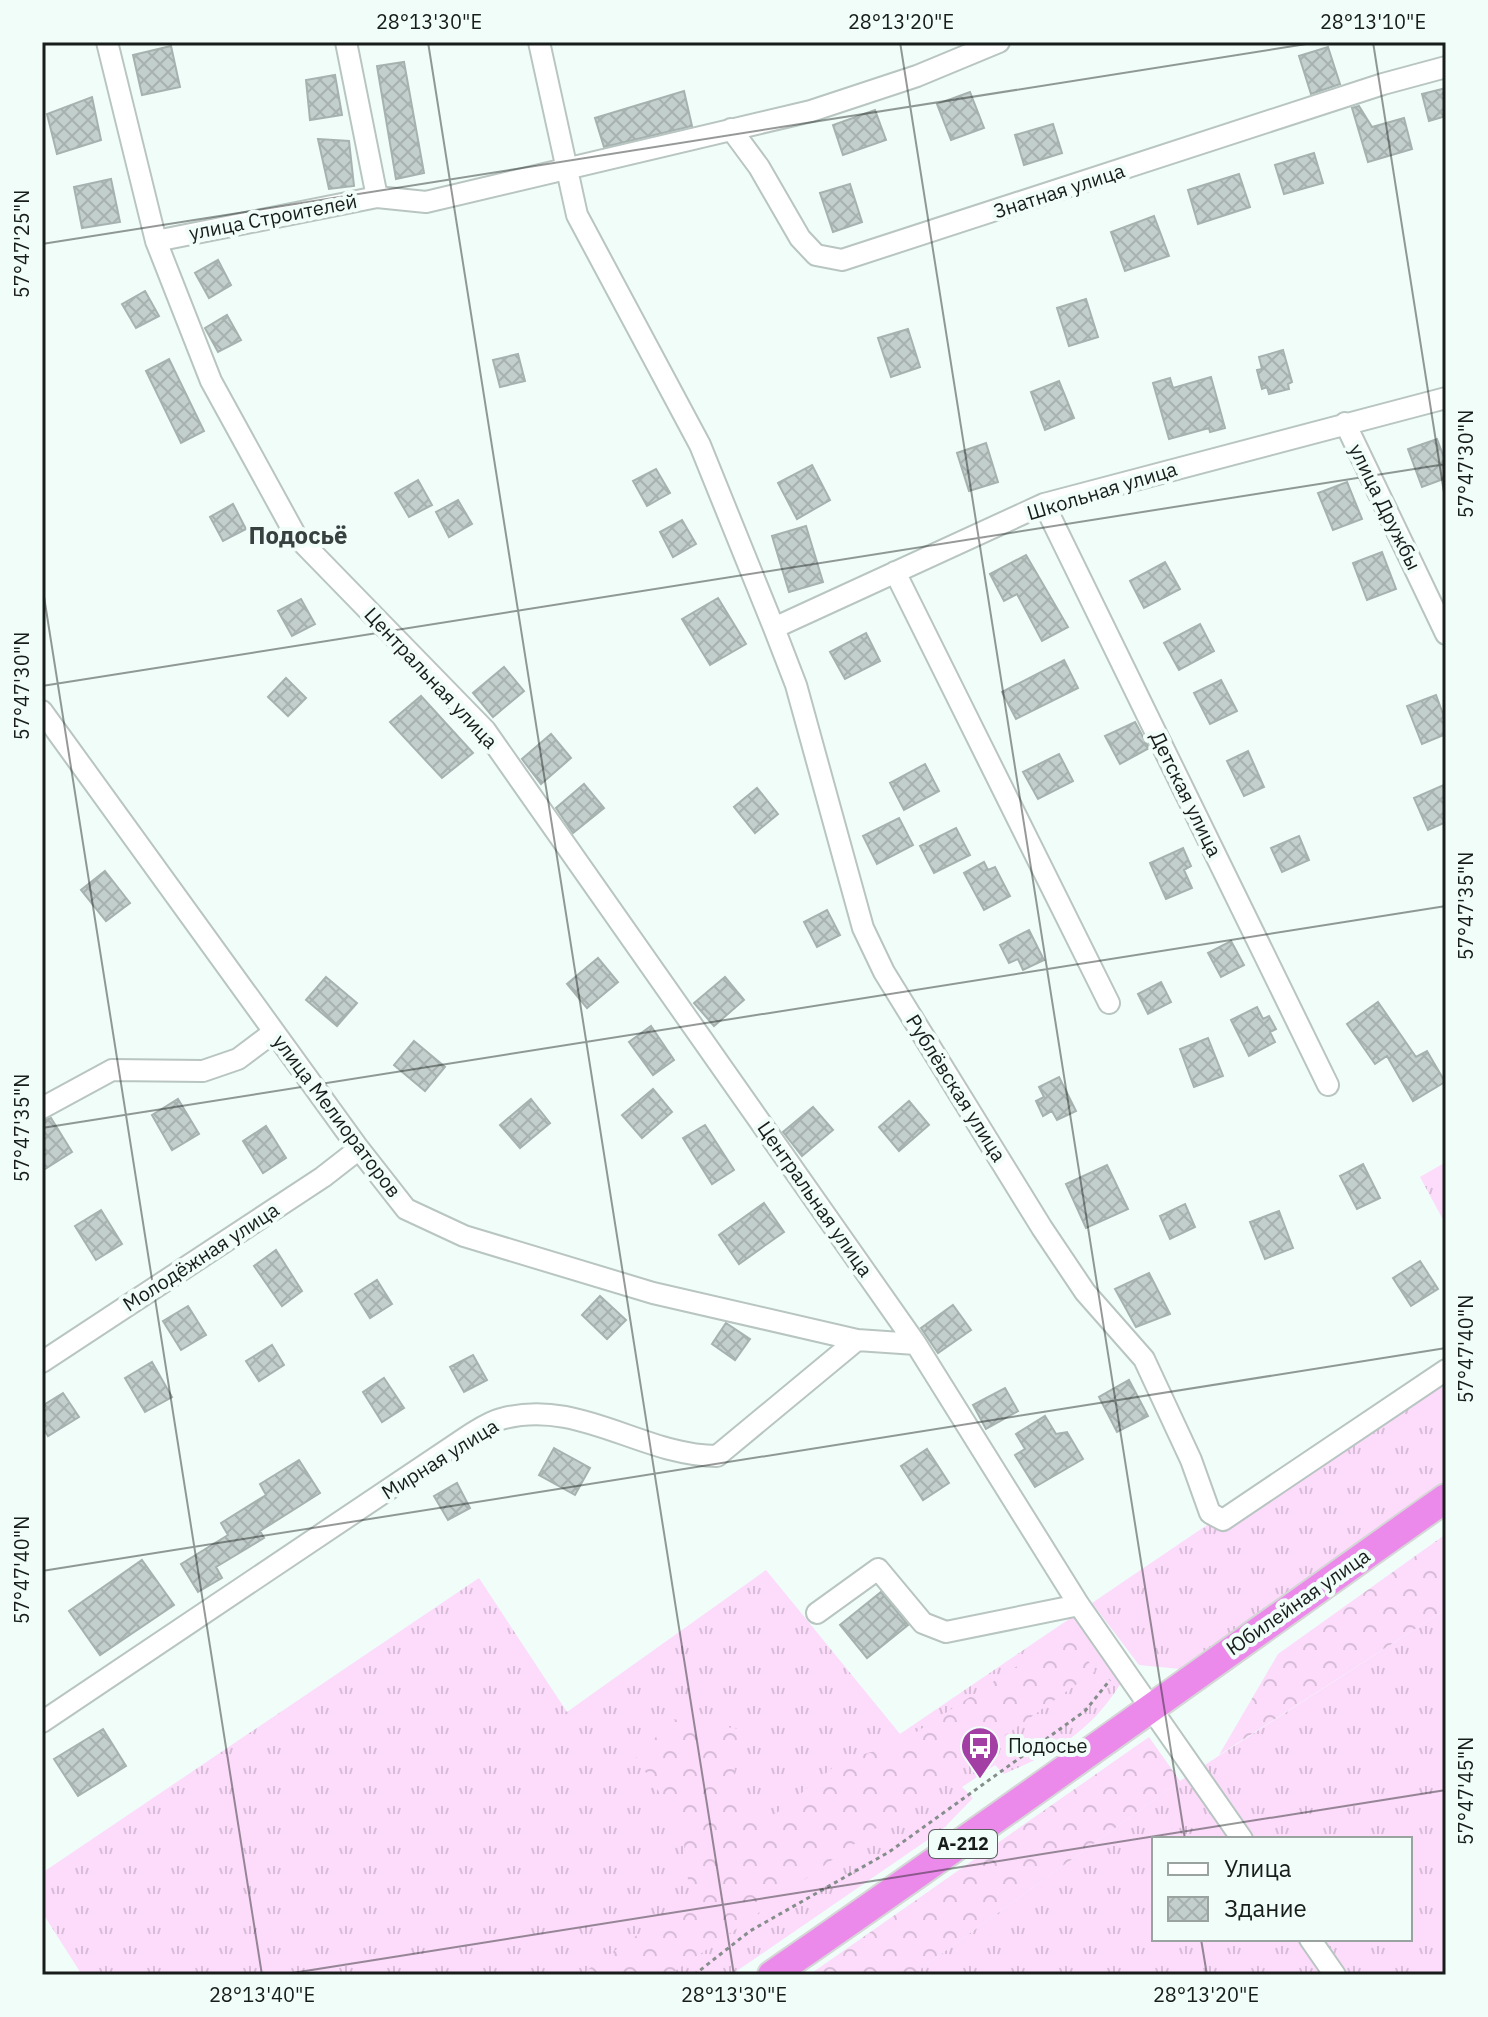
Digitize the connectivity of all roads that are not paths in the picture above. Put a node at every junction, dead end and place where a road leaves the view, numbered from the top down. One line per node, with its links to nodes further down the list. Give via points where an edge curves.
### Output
1 (107, 42): 9 (street, Центральная улица)
2 (346, 42): 8 (street, улица Строителей)
3 (539, 42): 7 (street, Рублёвская улица)
4 (999, 42): 6 (street, via 842,101)
5 (1446, 67): 6 (street, Знатная улица, via 842,260 816,255 800,238)
6 (731, 129): 7 (street)
7 (566, 169): 8 (street, via 426,202); 14 (street, Рублёвская улица, via 577,215 700,445)
8 (377, 197): 9 (street, улица Строителей)
9 (156, 241): 23 (street, Центральная улица, via 211,381 296,536 485,730)
10 (1446, 398): 11 (street, Школьная улица)
11 (1345, 423): 12 (street, Школьная улица); 15 (street, улица Дружбы)
12 (1044, 504): 13 (street, Школьная улица); 19 (street, Детская улица)
13 (895, 572): 14 (street, Школьная улица); 17 (street)
14 (774, 628): 25 (street, Рублёвская улица, via 796,685 863,928 884,972 1042,1228 1085,1292 1144,1359 1210,1513 1223,1520)
15 (1446, 634)
16 (42, 711): 18 (street, улица Мелиораторов)
17 (1109, 1003)
18 (274, 1032): 20 (street, via 238,1059 203,1071 112,1070); 21 (street, улица Мелиораторов)
19 (1328, 1085)
20 (42, 1108)
21 (359, 1149): 22 (street, улица Мелиораторов, via 406,1209 464,1236 653,1293); 24 (street, Молодёжная улица)
22 (857, 1340): 23 (street, улица Мелиораторов); 30 (street, Мирная улица, via 717,1456 690,1456 588,1420 532,1414 499,1419)
23 (916, 1344): 27 (street, Центральная улица)
24 (42, 1362)
25 (1446, 1370)
26 (1446, 1498): 29 (highway, Юбилейная улица / А-212)
27 (1079, 1605): 28 (street, via 946,1632 923,1623 878,1569); 29 (street, Центральная улица)
28 (817, 1613)
29 (1151, 1706): 31 (street, Центральная улица); 33 (highway, А-212, via 1016,1808)
30 (42, 1722)
31 (1241, 1837)
32 (1311, 1941): 34 (street)
33 (772, 1975)
34 (1335, 1975)

